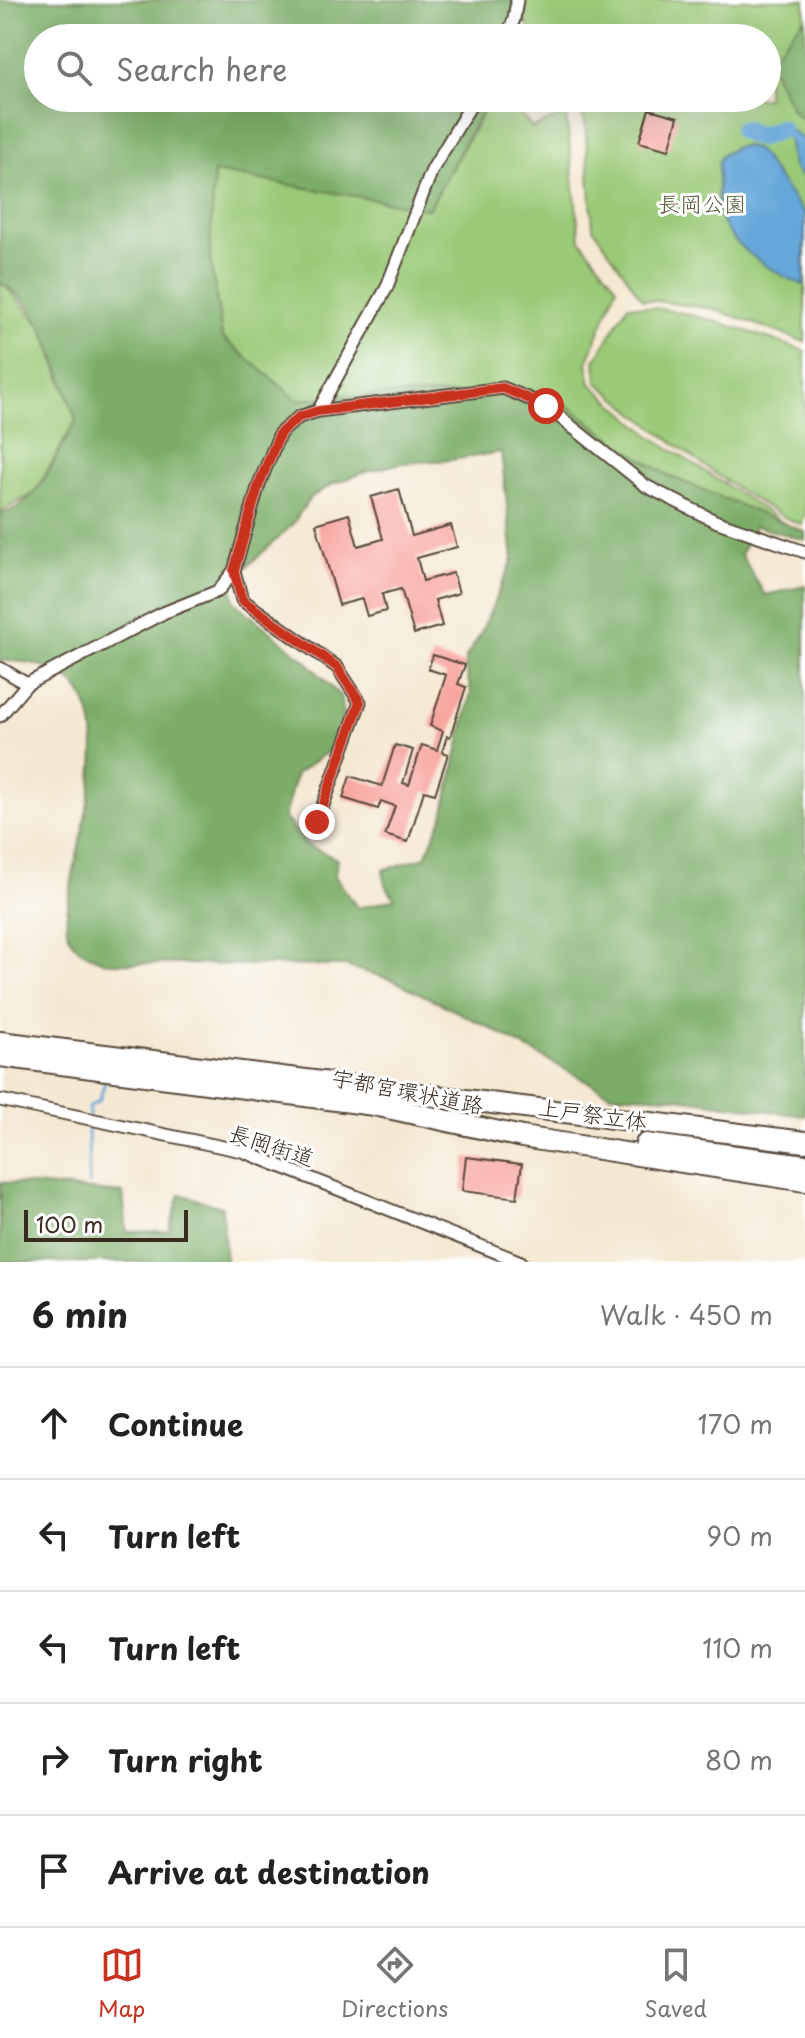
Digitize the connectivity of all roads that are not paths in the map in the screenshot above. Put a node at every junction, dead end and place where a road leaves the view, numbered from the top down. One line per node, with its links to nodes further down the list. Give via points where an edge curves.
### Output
1 (517, 0): 2 (street)
2 (512, 24)
3 (467, 112): 4 (street, via 432,170 386,289)
4 (318, 411): 5 (street, via 503,388 546,406 646,486 715,521); 6 (street, via 299,417 280,433)
5 (805, 552)
6 (234, 571): 8 (street, via 218,591); 10 (street, via 242,600 337,667 360,702)
7 (0, 668): 8 (street)
8 (27, 684): 9 (street)
9 (0, 716)
10 (317, 822)
11 (0, 1042): 13 (highway, 宇都宮環状道路)
12 (0, 1056): 13 (highway, 宇都宮環状道路)
13 (379, 1097): 15 (highway, 宇都宮環状道路); 16 (highway, 上戸祭立体); 17 (highway, 上戸祭立体); 18 (highway, 宇都宮環状道路, via 522,1137)
14 (0, 1100): 19 (street, 長岡街道, via 242,1151)
15 (805, 1142)
16 (805, 1153)
17 (805, 1165)
18 (805, 1181)
19 (521, 1262)

